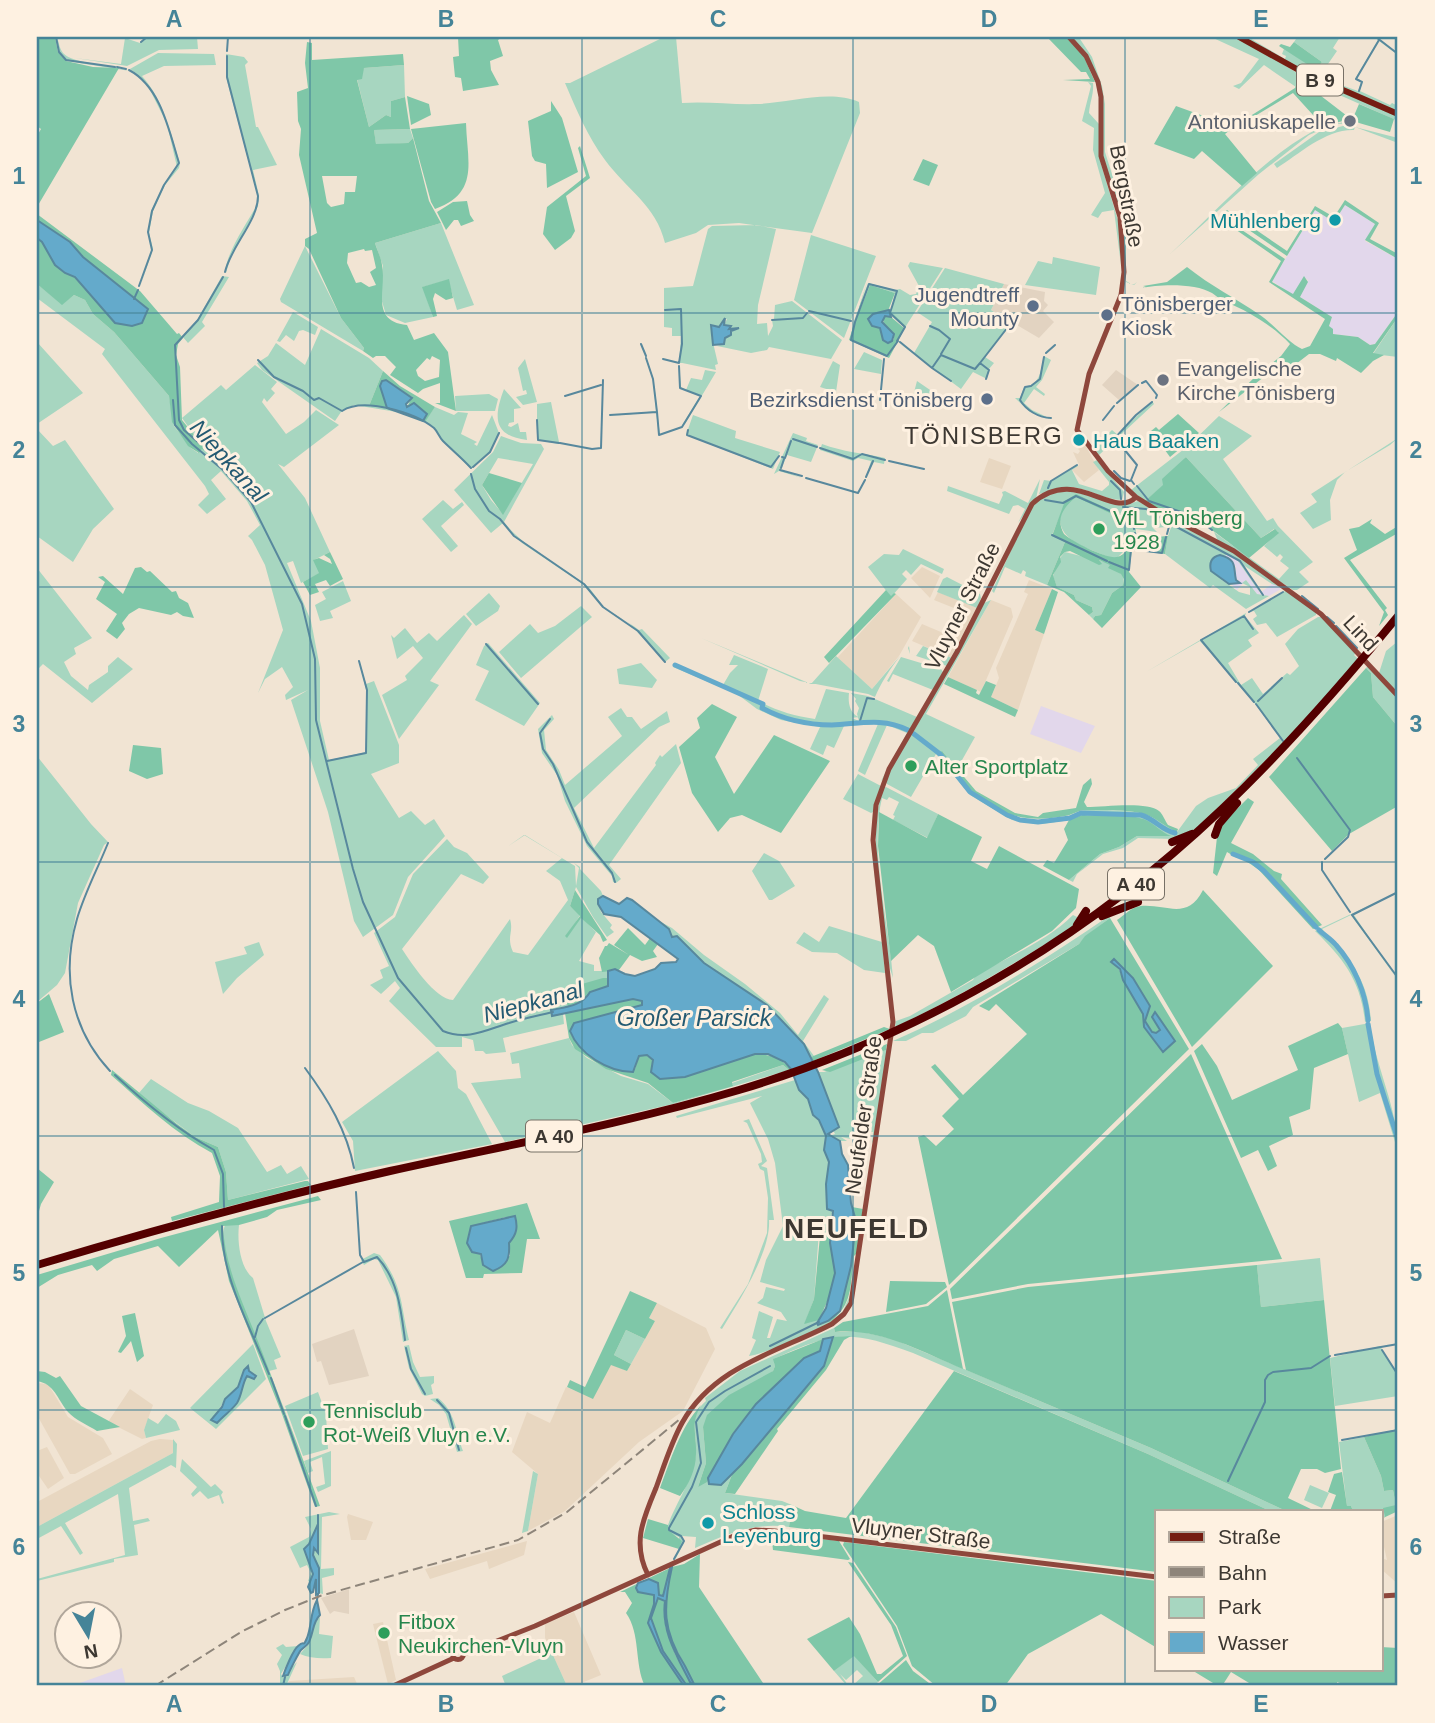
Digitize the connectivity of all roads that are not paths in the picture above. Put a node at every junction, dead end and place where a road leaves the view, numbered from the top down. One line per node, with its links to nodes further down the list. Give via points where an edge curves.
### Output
1 (1069, 37): 4 (main road, Bergstraße, via 1092,66 1099,90 1101,156 1122,229 1124,272 1089,374 1077,430)
2 (1242, 39): 3 (main road, B 9, via 1304,74)
3 (1398, 114)
4 (1118, 482): 5 (main road, Lind); 7 (main road, via 1125,492)
5 (1135, 496): 6 (main road, via 1121,504); 7 (main road); 12 (main road, Lind, via 1234,551 1296,595 1333,626)
6 (1106, 499): 7 (main road); 13 (main road, Vluyner Straße, via 1068,488 1040,498 1026,513 957,652)
7 (1124, 502)
8 (1398, 616): 10 (highway, A 40)
9 (1398, 624): 10 (highway, A 40)
10 (1368, 657): 11 (highway, A 40)
11 (1361, 666): 14 (highway, A 40, via 1289,751); 15 (highway, A 40)
12 (1398, 696)
13 (911, 732): 24 (main road, Neufelder Straße, via 883,784 873,840 893,1022 851,1303 832,1324 729,1373 689,1411 641,1527 639,1550)
14 (1237, 803): 16 (highway); 20 (highway, A 40)
15 (1207, 825): 17 (highway); 21 (highway, A 40, via 1141,881)
16 (1215, 835)
17 (1172, 842)
18 (1138, 902): 20 (highway)
19 (1086, 911): 21 (highway)
20 (1102, 916): 22 (highway, A 40, via 1011,975)
21 (1061, 938): 22 (highway, A 40)
22 (891, 1035): 23 (highway, A 40, via 788,1076 642,1116 317,1190)
23 (37, 1268)
24 (648, 1575): 25 (main road, Vluyner Straße, via 738,1534 766,1530); 26 (main road, Vluyner Straße)
25 (1155, 1577)
26 (393, 1686)

